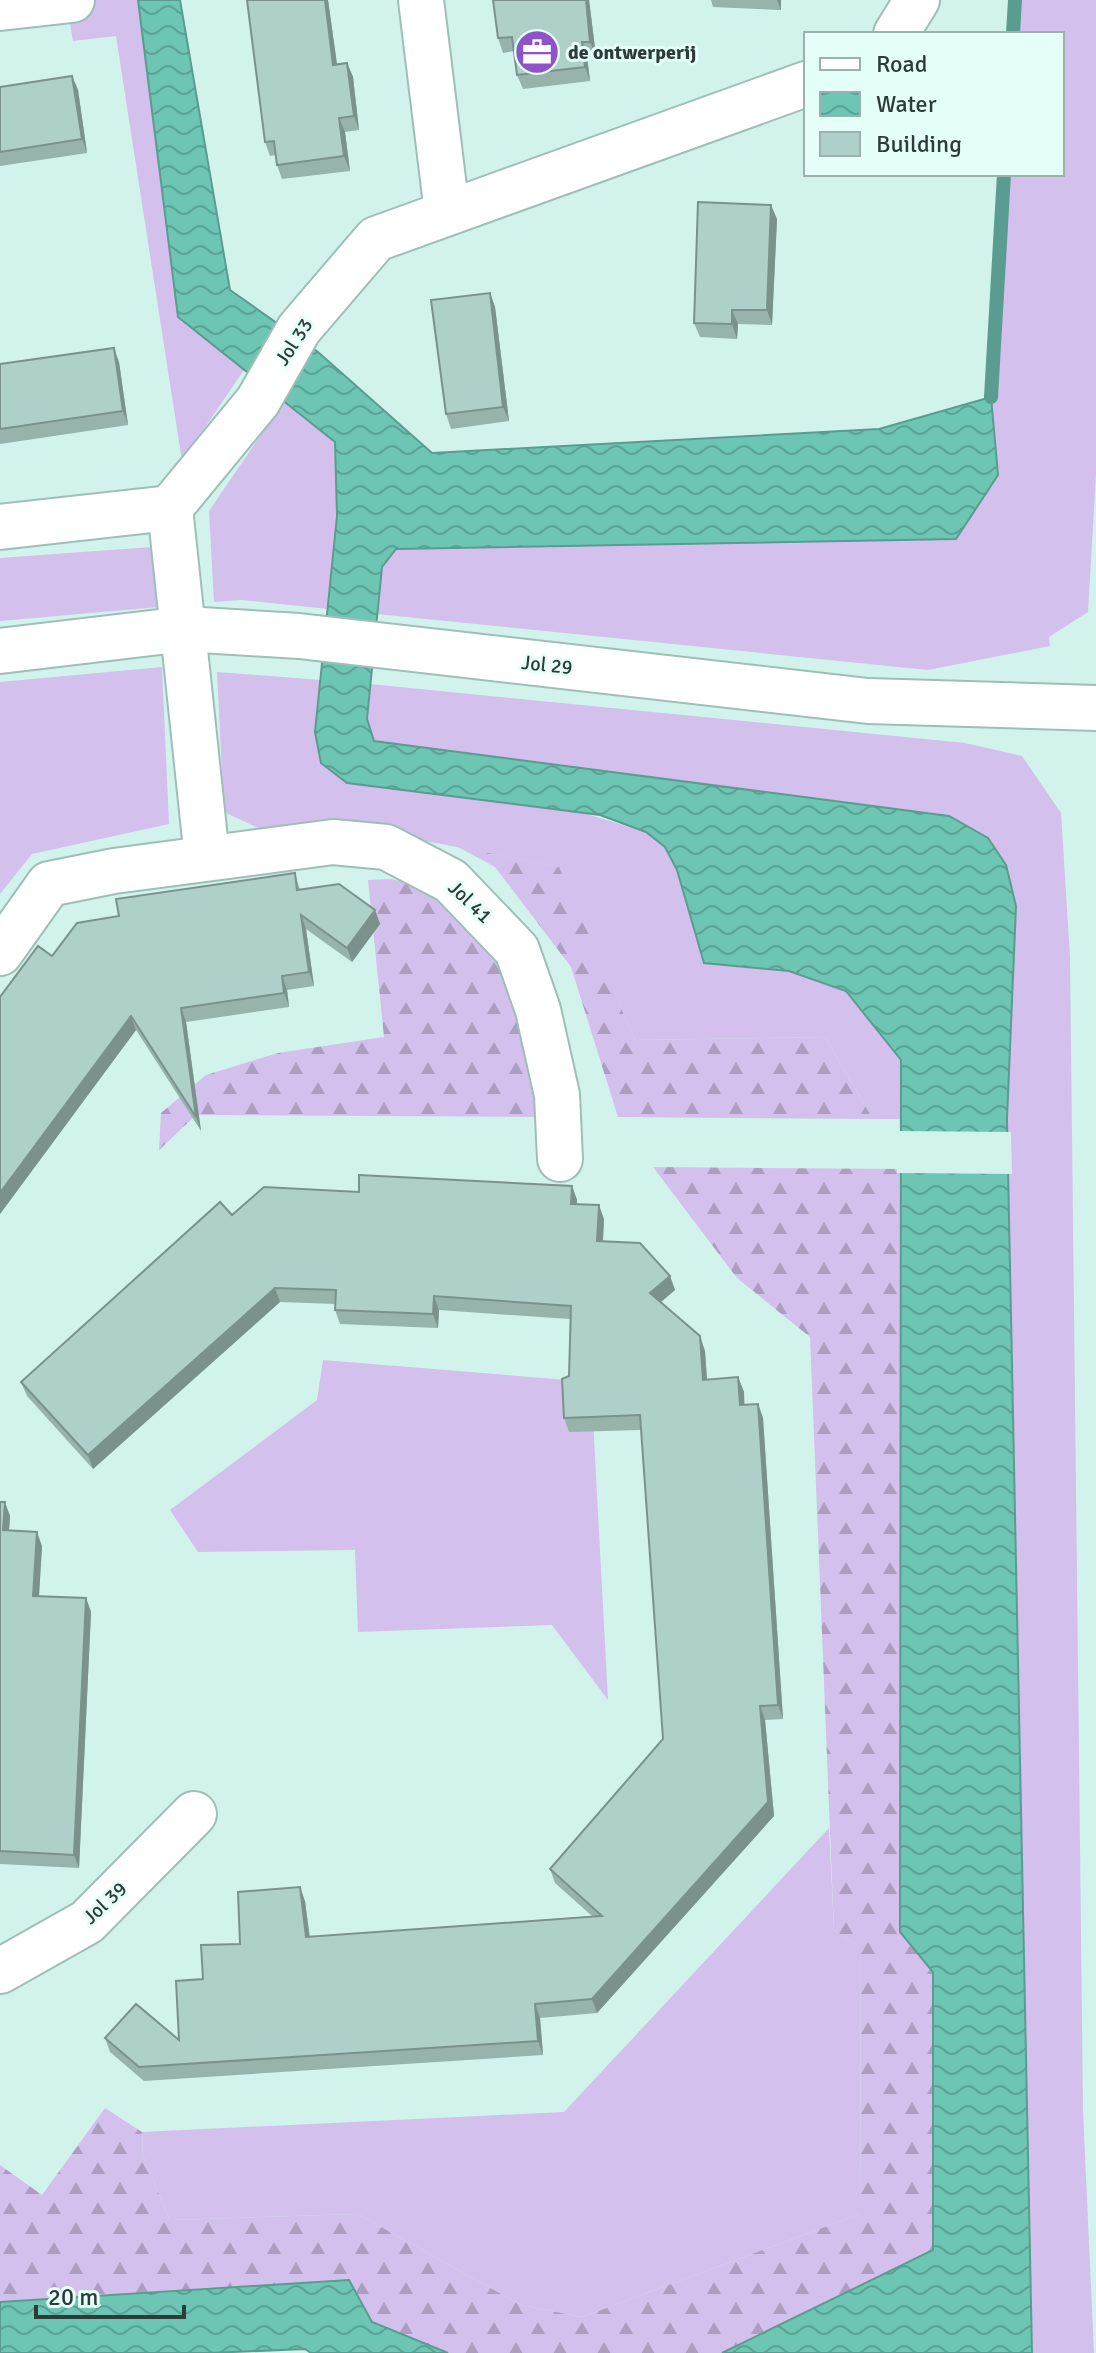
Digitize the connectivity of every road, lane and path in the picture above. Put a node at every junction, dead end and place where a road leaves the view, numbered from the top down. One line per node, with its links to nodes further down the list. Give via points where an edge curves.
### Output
1 (72, 0): 4 (street)
2 (421, 0): 7 (street)
3 (917, 0): 5 (street)
4 (0, 8)
5 (897, 32)
6 (804, 85): 7 (street, Jol 33)
7 (447, 212): 8 (street, Jol 33, via 376,239 299,329 258,401)
8 (170, 508): 9 (street); 10 (street)
9 (0, 527)
10 (185, 629): 11 (street, Jol 29); 12 (street, Jol 29, via 299,636 868,701); 13 (street)
11 (0, 651)
12 (1096, 708)
13 (207, 858): 14 (street, Jol 41, via 49,884); 15 (street, Jol 41, via 333,842 386,847 451,881 517,950 538,1010 557,1095)
14 (0, 953)
15 (560, 1159)
16 (194, 1814): 17 (street, Jol 39, via 87,1922)
17 (0, 1971)

